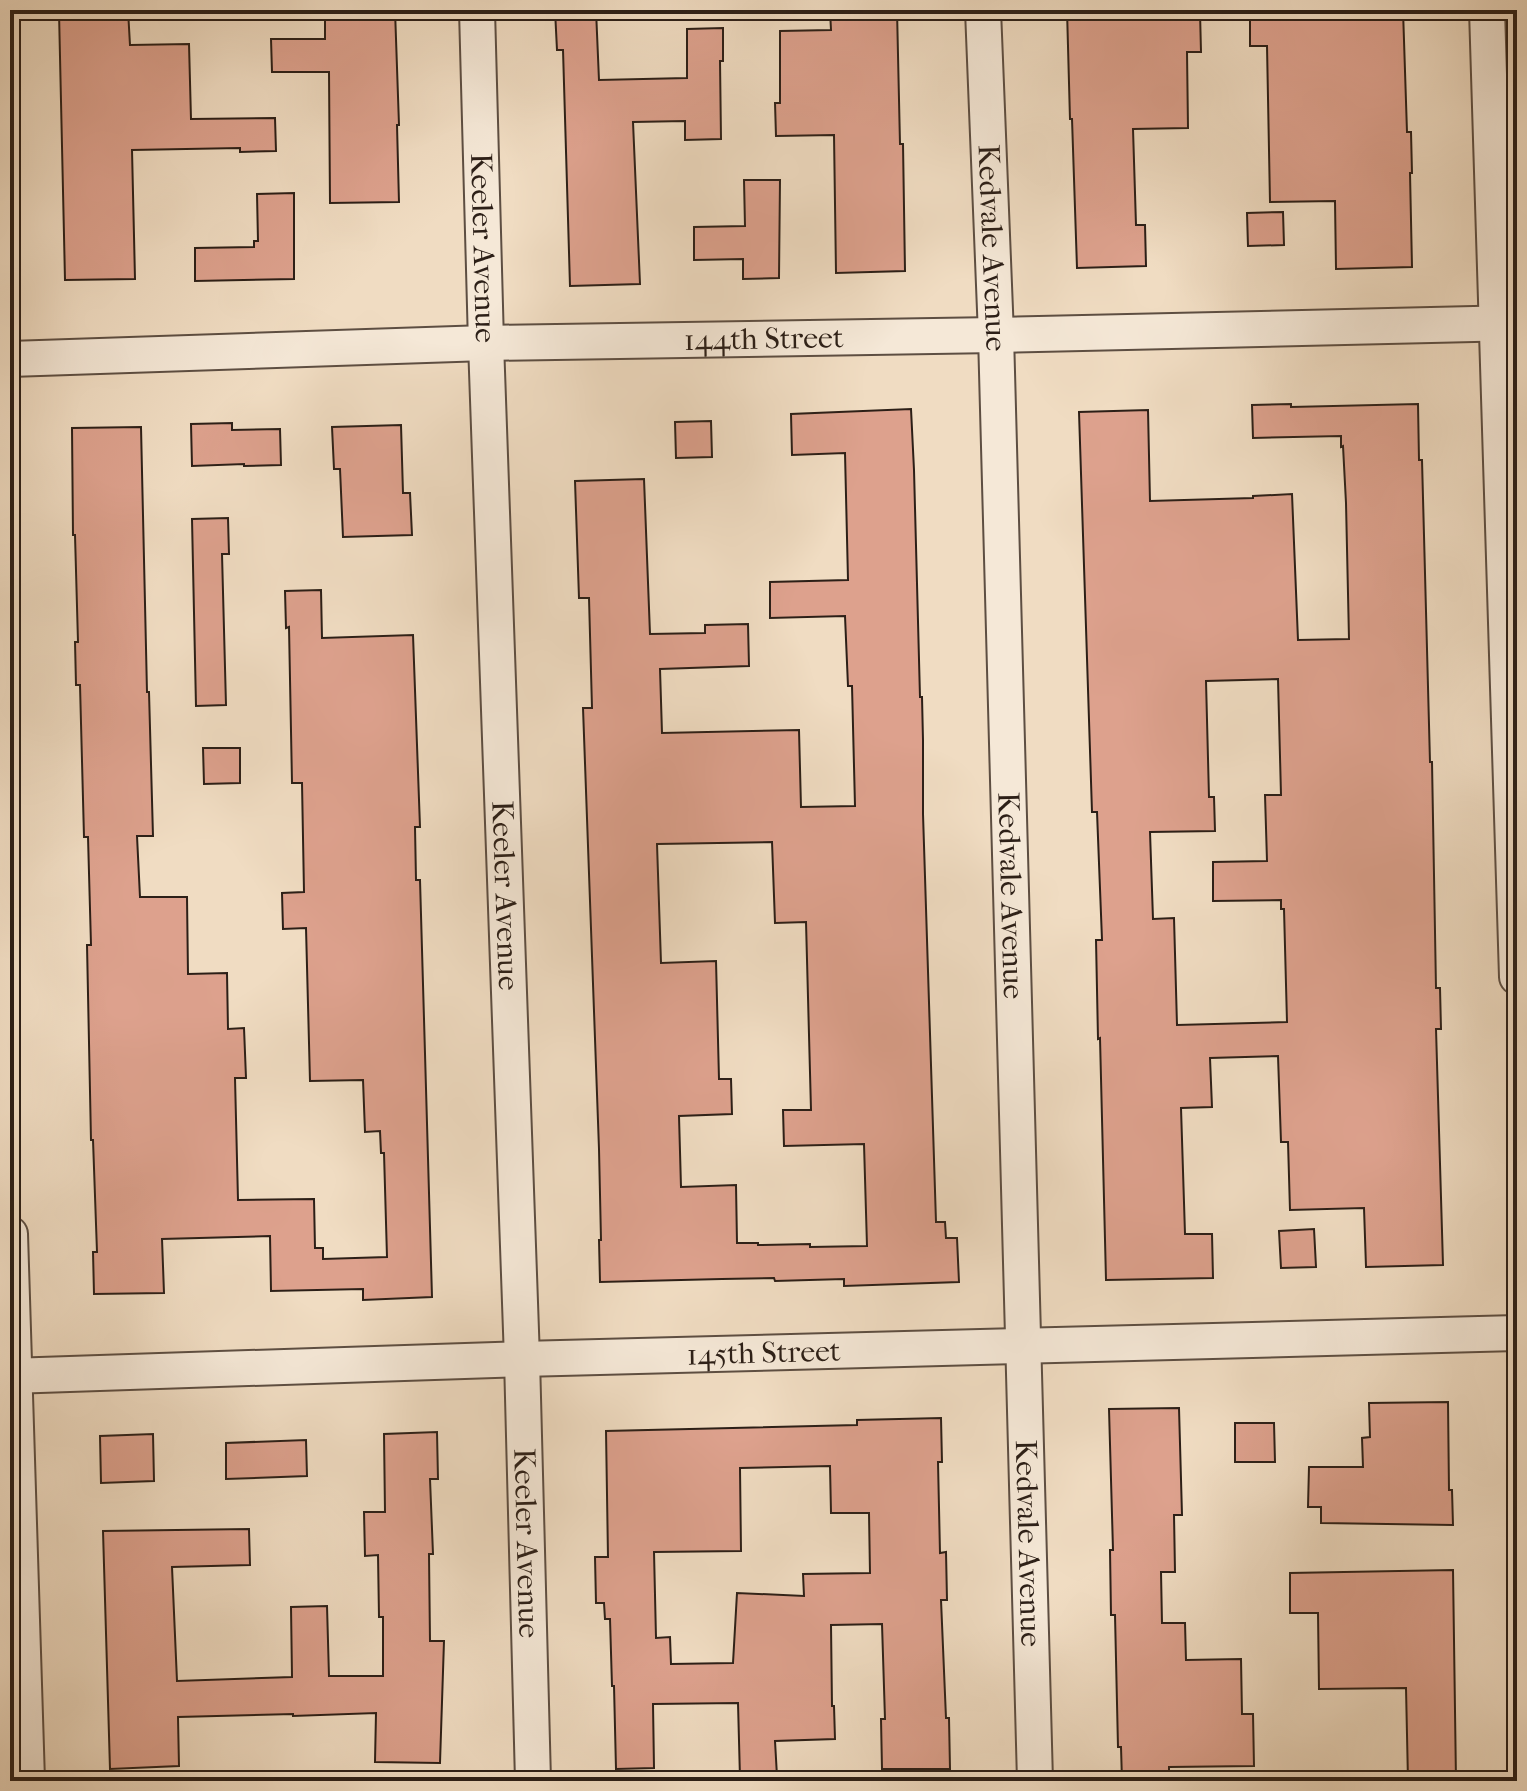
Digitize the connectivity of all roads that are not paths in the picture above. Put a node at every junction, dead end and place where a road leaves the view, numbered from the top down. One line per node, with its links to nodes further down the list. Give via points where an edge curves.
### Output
1 (477, 10): 6 (street, Keeler Avenue)
2 (983, 10): 5 (street, Kedvale Avenue)
3 (1487, 10): 4 (street)
4 (1507, 323): 5 (street, 144th Street); 8 (street)
5 (996, 335): 6 (street, 144th Street); 11 (street, Kedvale Avenue)
6 (486, 343): 7 (street, 144th Street); 12 (street, Keeler Avenue)
7 (10, 359)
8 (1517, 977)
9 (10, 1234): 13 (street)
10 (1517, 1333): 11 (street, 145th Street)
11 (1022, 1344): 12 (street, 145th Street); 16 (street, Kedvale Avenue)
12 (522, 1359): 13 (street, 145th Street); 15 (street, Keeler Avenue)
13 (12, 1376): 14 (street)
14 (27, 1781)
15 (533, 1781)
16 (1035, 1781)

